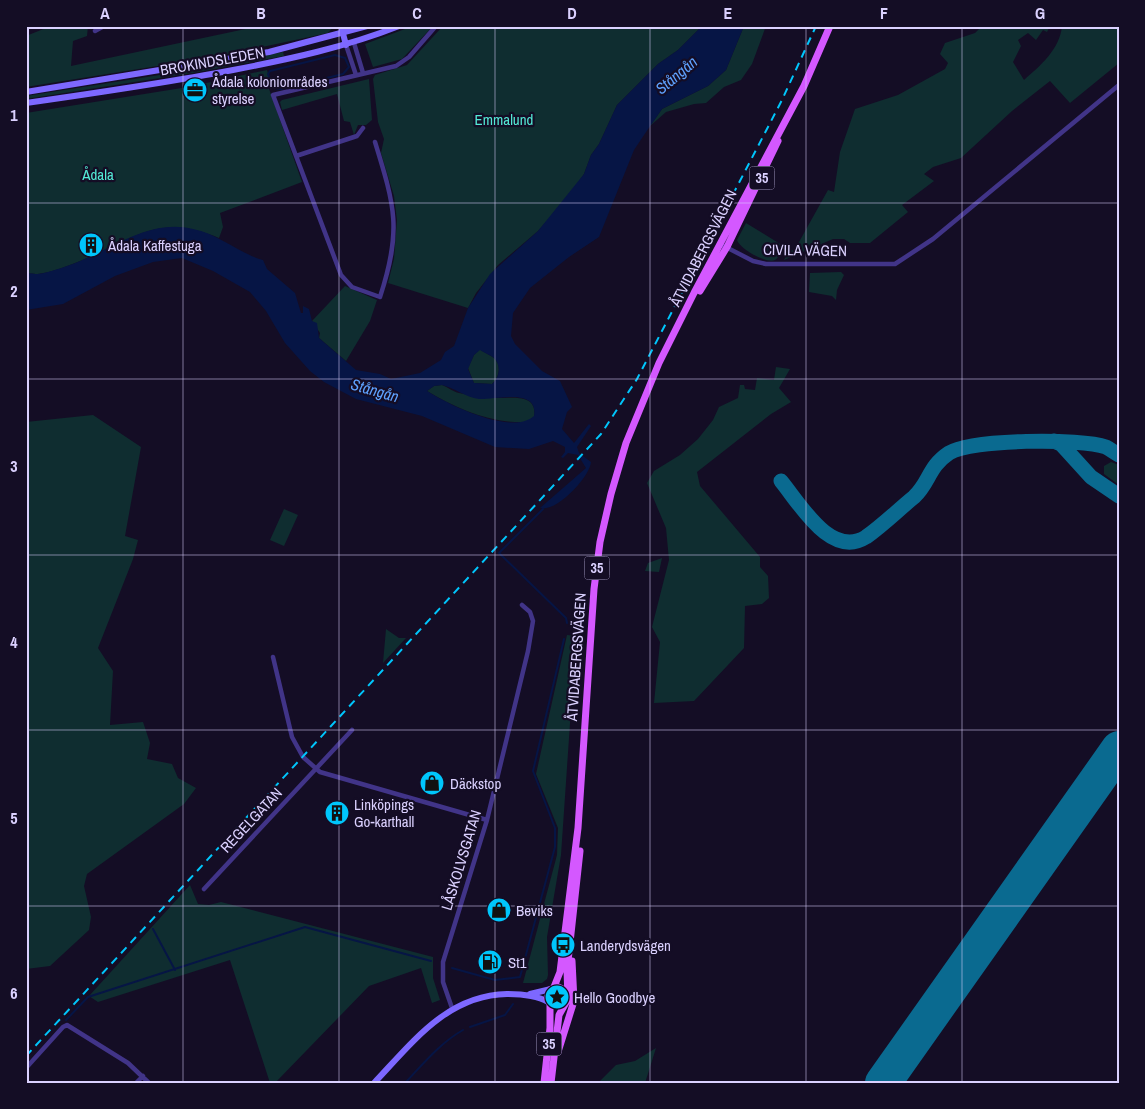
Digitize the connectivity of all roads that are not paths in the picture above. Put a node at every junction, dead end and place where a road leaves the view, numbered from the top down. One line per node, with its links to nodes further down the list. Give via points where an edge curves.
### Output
1 (104, 26): 9 (street)
2 (337, 26): 11 (main road)
3 (341, 26): 10 (main road)
4 (367, 26): 8 (main road, BROKINDSLEDEN)
5 (399, 26): 12 (main road, BROKINDSLEDEN)
6 (436, 26): 13 (street, via 404,62)
7 (830, 26): 21 (main road, ÅTVIDABERGSVÄGEN / 35, via 794,107)
8 (350, 29): 10 (main road, BROKINDSLEDEN); 12 (main road)
9 (95, 31)
10 (343, 34): 11 (main road, BROKINDSLEDEN); 12 (main road)
11 (330, 37): 16 (main road, BROKINDSLEDEN, via 179,69)
12 (350, 44): 13 (street); 14 (street); 17 (main road, BROKINDSLEDEN, via 183,79)
13 (363, 73): 14 (street)
14 (356, 75): 20 (street, via 273,95)
15 (1119, 85): 21 (street, CIVILA VÄGEN, via 933,239 895,264 766,264)
16 (26, 92)
17 (26, 103)
18 (363, 128): 20 (street, via 357,136)
19 (375, 142): 20 (street, via 395,221 391,258 380,297 345,282)
20 (296, 156)
21 (723, 246): 27 (main road, ÅTVIDABERGSVÄGEN / 35, via 648,388 626,443 611,494 594,589)
22 (522, 605): 26 (street, LÅSKOLVSGATAN, via 532,616 532,628)
23 (273, 657): 25 (street, via 292,737 299,752)
24 (352, 730): 25 (street, REGELGATAN)
25 (316, 769): 26 (street, via 328,776); 28 (street, REGELGATAN)
26 (486, 820): 35 (street, LÅSKOLVSGATAN, via 443,962 443,982)
27 (578, 828): 29 (main road, ÅTVIDABERGSVÄGEN / 35, via 580,847); 30 (main road, ÅTVIDABERGSVÄGEN / 35, via 560,972)
28 (204, 889)
29 (571, 940): 31 (main road, ÅTVIDABERGSVÄGEN / 35); 36 (main road, ÅTVIDABERGSVÄGEN / 35, via 574,1001)
30 (552, 988): 31 (main road, via 562,988); 32 (main road); 33 (main road, 35, via 548,994)
31 (566, 992): 34 (main road, 35, via 568,999)
32 (522, 994): 33 (main road); 35 (main road, via 493,995)
33 (549, 1003): 34 (main road, via 557,1008); 42 (main road, 35, via 550,1036)
34 (563, 1006): 36 (main road, ÅTVIDABERGSVÄGEN / 35)
35 (452, 1008): 41 (main road)
36 (553, 1067): 43 (main road, ÅTVIDABERGSVÄGEN / 35)
37 (26, 1068): 38 (street, via 67,1025)
38 (143, 1076): 39 (street); 40 (street)
39 (136, 1083)
40 (149, 1083)
41 (374, 1083)
42 (544, 1083)
43 (550, 1083)

